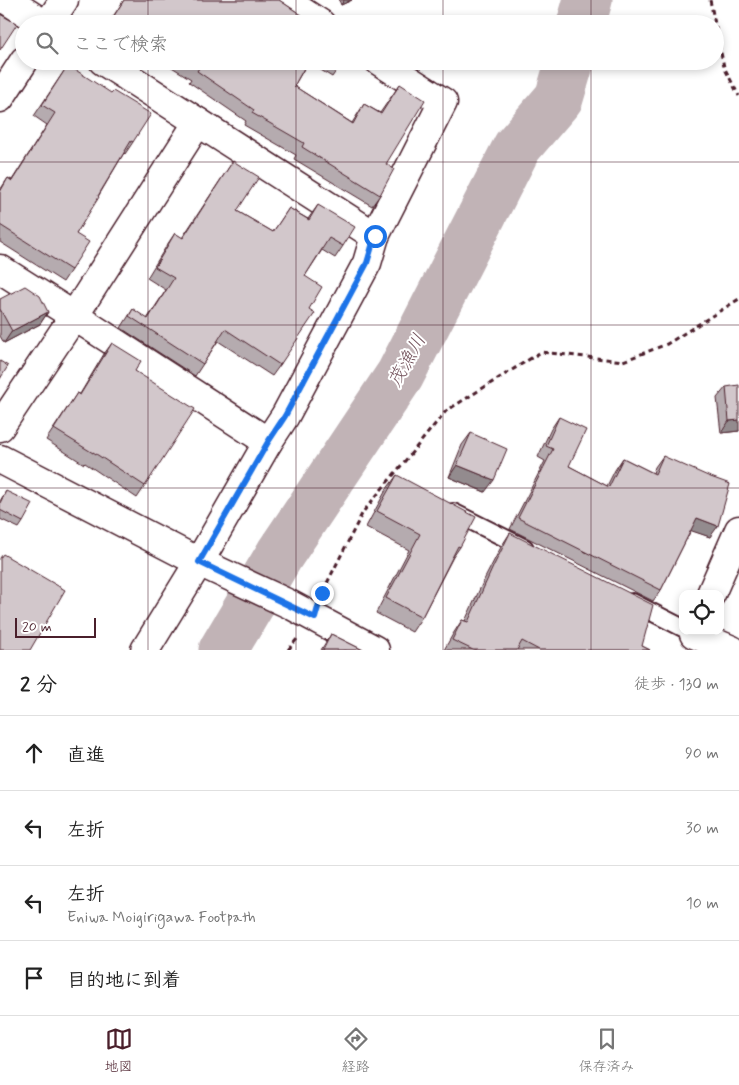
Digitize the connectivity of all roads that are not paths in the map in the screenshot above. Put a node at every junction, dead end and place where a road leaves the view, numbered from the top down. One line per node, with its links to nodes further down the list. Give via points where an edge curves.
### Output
1 (7, 0): 4 (street)
2 (64, 0): 5 (street)
3 (284, 0): 6 (street)
4 (30, 15)
5 (54, 15)
6 (307, 15)
7 (18, 70): 10 (street)
8 (116, 70): 11 (street)
9 (393, 70): 12 (street, via 443,102)
10 (0, 98)
11 (198, 122): 12 (street); 14 (street)
12 (375, 236): 16 (street, via 367,263)
13 (0, 270): 14 (street)
14 (74, 316): 15 (street); 16 (street)
15 (0, 427)
16 (268, 442): 21 (street)
17 (0, 459): 21 (street)
18 (438, 504): 20 (lane)
19 (739, 530): 22 (street)
20 (543, 557)
21 (199, 562): 26 (street); 27 (street, via 289,604)
22 (713, 590)
23 (622, 597): 24 (lane)
24 (679, 629)
25 (689, 635): 28 (street)
26 (145, 650)
27 (375, 650)
28 (732, 650)

